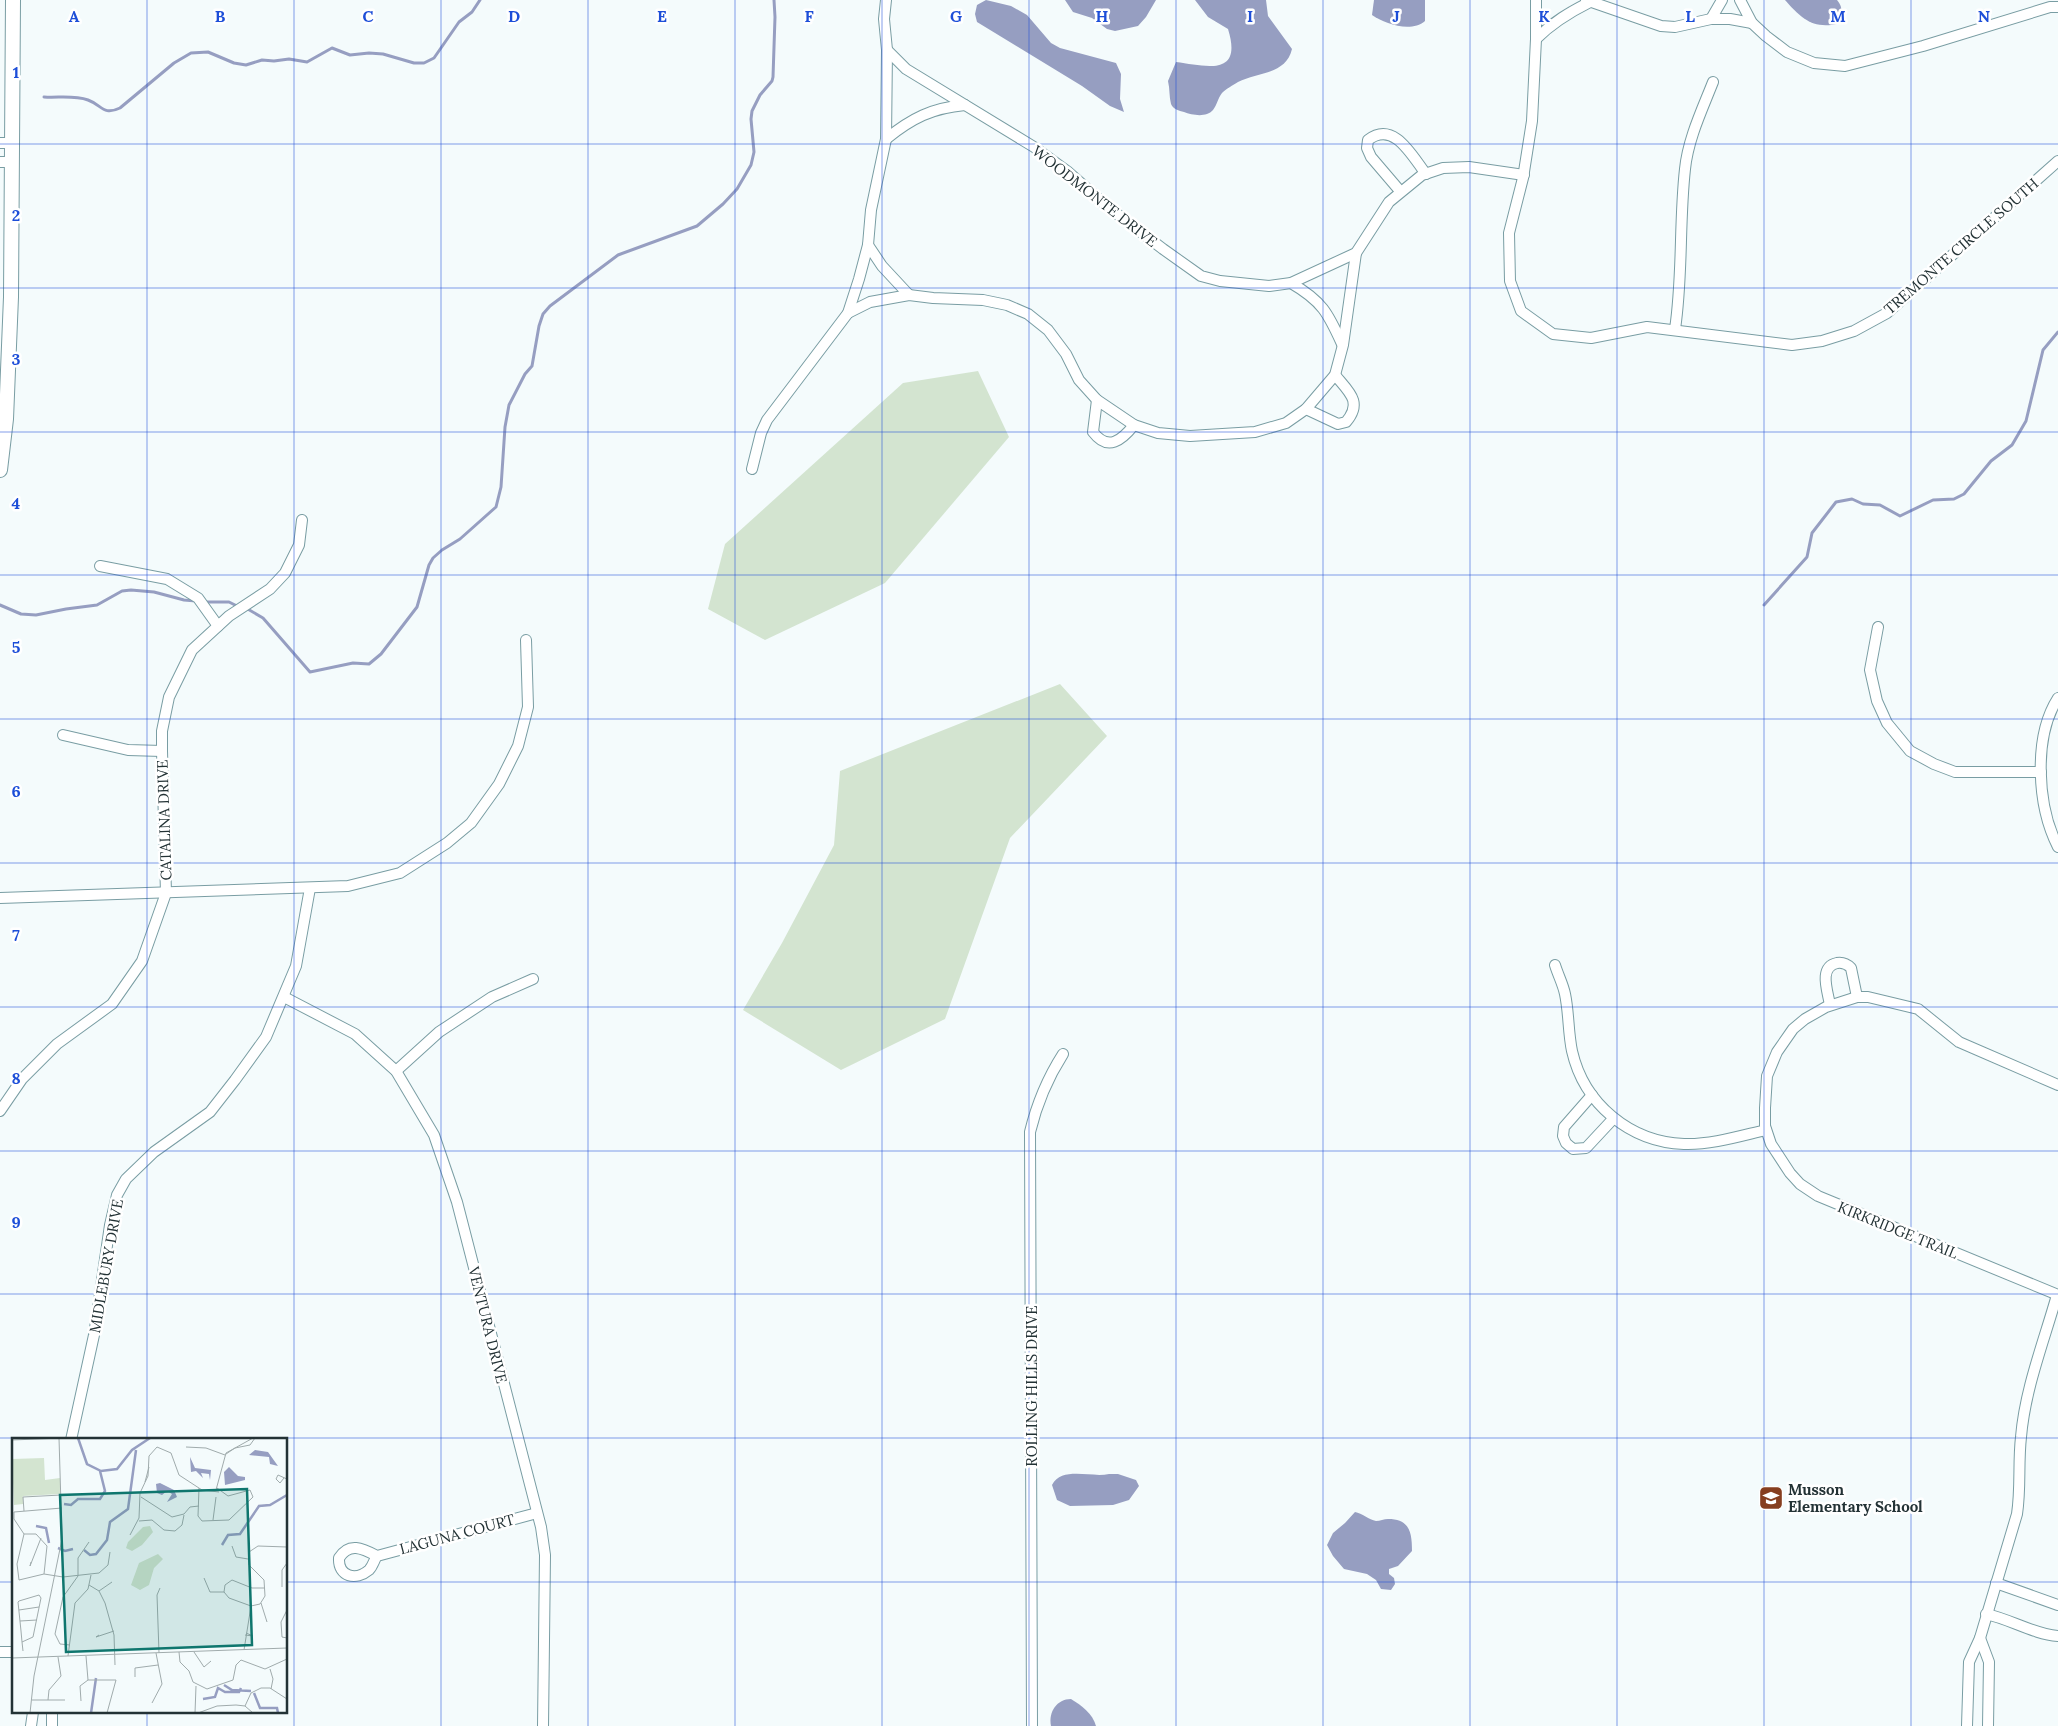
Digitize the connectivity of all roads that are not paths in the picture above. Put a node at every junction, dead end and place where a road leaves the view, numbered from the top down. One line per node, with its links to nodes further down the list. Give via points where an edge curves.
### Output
1 (13, 0): 15 (street)
2 (886, 0): 11 (street)
3 (1536, 0): 10 (street, TREMONTE CIRCLE SOUTH)
4 (1722, 0): 8 (street)
5 (1740, 0): 9 (street)
6 (1588, 1): 8 (street, via 1661,26); 10 (street, via 1551,24)
7 (2058, 7): 9 (street, via 1845,66 1814,63 1788,52)
8 (1711, 19): 9 (street, via 1730,18)
9 (1752, 23)
10 (1536, 39): 19 (street, TREMONTE CIRCLE SOUTH, via 1532,122)
11 (887, 50): 13 (street, WOODMONTE DRIVE, via 906,69); 14 (street)
12 (1714, 82): 26 (street, via 1695,128 1685,168)
13 (965, 105): 14 (street, via 943,107 920,115); 23 (street, WOODMONTE DRIVE, via 1034,147 1201,276 1242,284 1269,286)
14 (886, 139): 21 (street, via 871,210)
15 (6, 143): 17 (street)
16 (2058, 161): 26 (street, TREMONTE CIRCLE SOUTH, via 1887,313 1854,331 1822,341 1792,345)
17 (6, 162): 33 (street, via 9,358)
18 (1426, 174): 19 (street, via 1443,168 1469,167); 20 (street); 20 (street, via 1393,134 1374,135 1368,140 1370,157)
19 (1524, 175): 26 (street, TREMONTE CIRCLE SOUTH, via 1509,233 1510,281 1521,311 1553,334 1591,338 1647,327)
20 (1400, 191): 22 (street, via 1388,202)
21 (868, 244): 24 (street, via 882,266); 25 (street)
22 (1356, 253): 23 (street, WOODMONTE DRIVE); 27 (street)
23 (1291, 283): 27 (street, via 1311,295 1329,314)
24 (909, 295): 25 (street, via 870,302); 29 (street, via 983,300 1028,314 1048,330 1066,354 1079,380)
25 (848, 313): 32 (street, via 767,420)
26 (1675, 330)
27 (1343, 345): 28 (street)
28 (1335, 375): 30 (street); 30 (street, via 1350,393 1355,405 1353,414 1346,422 1338,424)
29 (1097, 400): 31 (street); 31 (street, via 1094,432 1099,440 1118,441)
30 (1306, 409): 31 (street, via 1286,423 1255,432 1190,436 1158,433)
31 (1134, 425)
32 (752, 469)
33 (0, 470)
34 (302, 520): 36 (street, CATALINA DRIVE, via 298,546 285,573 270,589)
35 (100, 566): 36 (street, via 167,579 198,598)
36 (218, 626): 41 (street, CATALINA DRIVE, via 192,650 170,697 162,731)
37 (1878, 627): 42 (street, via 1870,670 1877,701 1887,723 1910,751 1955,772)
38 (526, 640): 44 (street, via 528,707 518,746 499,784 471,823 447,844 400,873 348,886)
39 (2058, 698): 42 (street, via 2043,735)
40 (63, 735): 41 (street, via 128,750)
41 (162, 751): 45 (street, CATALINA DRIVE)
42 (2041, 772): 43 (street, via 2044,810)
43 (2058, 847)
44 (310, 888): 45 (street); 49 (street, MIDLEBURY DRIVE, via 296,966)
45 (166, 894): 46 (street); 56 (street, CATALINA DRIVE, via 142,961 112,1004 57,1044 22,1079)
46 (0, 898)
47 (1555, 965): 55 (street, via 1564,993 1572,1051 1586,1088)
48 (533, 979): 53 (street, via 492,997 439,1032)
49 (284, 997): 53 (street, VENTURA DRIVE, via 355,1034); 60 (street, MIDLEBURY DRIVE, via 266,1037 210,1112 154,1152 126,1179 117,1194 94,1335)
50 (1858, 997): 51 (street); 51 (street, via 1851,968 1842,963 1834,964 1826,971 1825,978); 54 (street, via 1918,1009 1959,1042)
51 (1830, 1005): 58 (street, via 1805,1019 1777,1052 1767,1076)
52 (1063, 1054): 69 (street, ROLLING HILLS DRIVE, via 1047,1079 1030,1132)
53 (396, 1071): 61 (street, VENTURA DRIVE, via 434,1135 457,1202)
54 (2058, 1085)
55 (1592, 1095): 57 (street); 57 (street, via 1564,1127 1566,1143 1573,1149 1586,1148)
56 (0, 1111)
57 (1613, 1119): 58 (street, via 1638,1133 1664,1142 1684,1144 1719,1141)
58 (1766, 1130): 59 (street, KIRKRIDGE TRAIL, via 1790,1173 1818,1196)
59 (2058, 1295): 63 (street, via 2028,1395 2021,1436 2017,1514)
60 (71, 1438)
61 (537, 1513): 62 (street, LAGUNA COURT); 68 (street, VENTURA DRIVE, via 545,1555)
62 (377, 1556)
63 (1996, 1583): 64 (street); 65 (street)
64 (2058, 1605)
65 (1986, 1614): 66 (street); 67 (street)
66 (2058, 1636)
67 (1980, 1638): 70 (street, via 1969,1662); 71 (street, via 1988,1662)
68 (542, 1726)
69 (1032, 1726)
70 (1968, 1726)
71 (1988, 1726)

